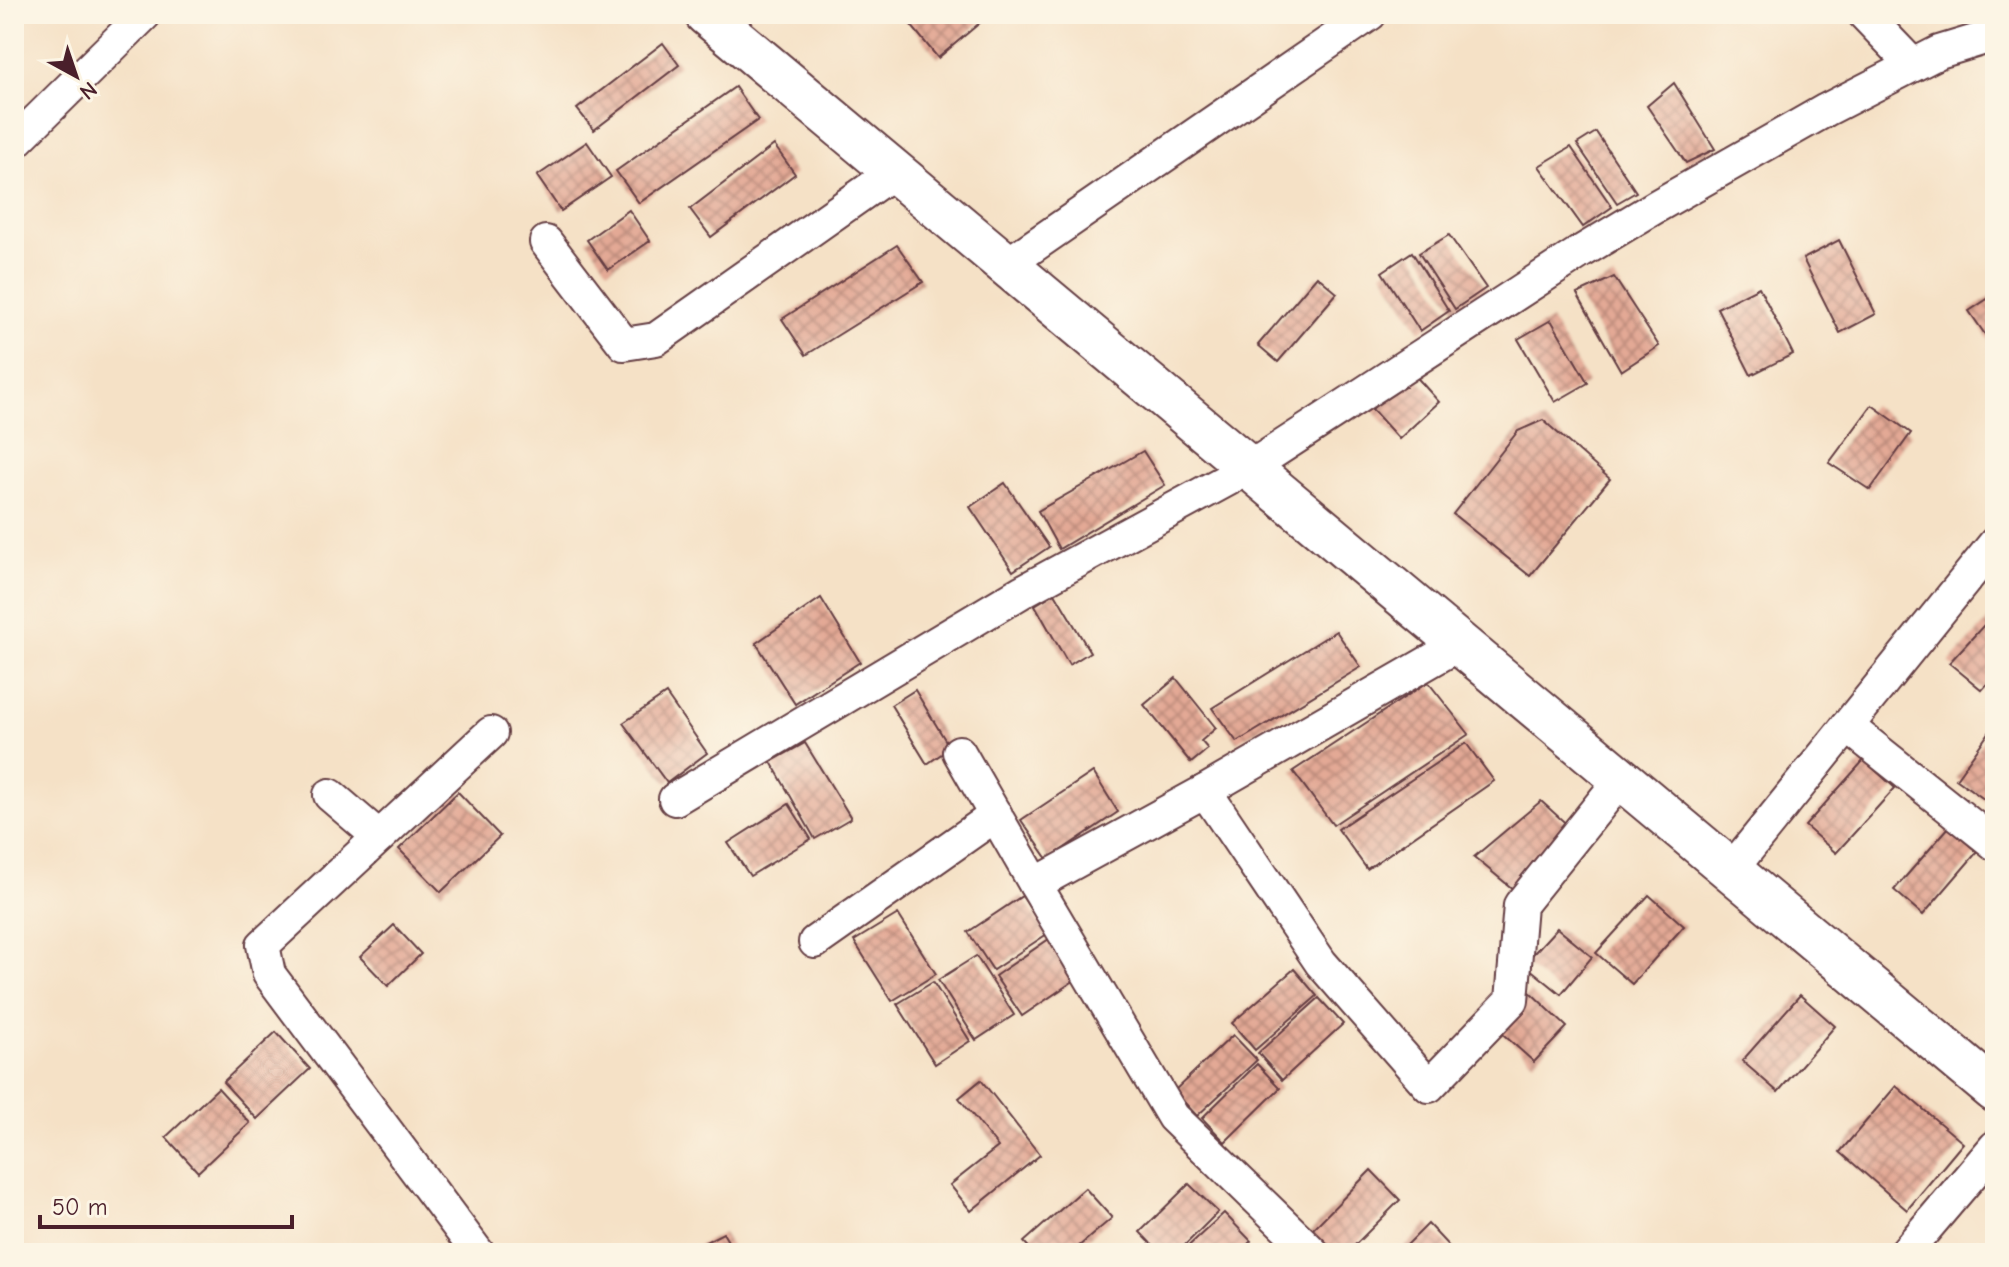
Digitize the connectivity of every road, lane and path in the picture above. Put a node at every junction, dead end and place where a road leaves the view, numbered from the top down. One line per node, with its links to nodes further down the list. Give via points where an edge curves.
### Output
1 (145, 14): 7 (street)
2 (706, 14): 8 (main road)
3 (1370, 14): 10 (street)
4 (1864, 14): 6 (street)
5 (1995, 35): 6 (street)
6 (1913, 65): 11 (street, via 1592,245)
7 (14, 143)
8 (895, 171): 9 (street, via 656,339 624,344); 10 (main road)
9 (546, 242)
10 (1006, 265): 11 (main road)
11 (1249, 468): 13 (main road); 20 (street, via 1023,591)
12 (1989, 563): 14 (street)
13 (1460, 644): 17 (main road); 18 (street)
14 (1847, 726): 23 (street); 24 (street)
15 (491, 733): 22 (street)
16 (959, 752): 21 (street)
17 (1621, 779): 18 (street, via 1520,905 1512,1000 1429,1086 1321,963); 24 (main road)
18 (1205, 791): 25 (street)
19 (330, 795): 22 (street)
20 (675, 799)
21 (996, 815): 25 (street); 26 (street)
22 (379, 837): 29 (street, via 263,945 269,974)
23 (1995, 844)
24 (1731, 870): 27 (main road)
25 (1035, 884): 30 (street, via 1173,1117)
26 (815, 942)
27 (1995, 1091)
28 (1995, 1147): 31 (street)
29 (478, 1253)
30 (1313, 1253)
31 (1905, 1253)

